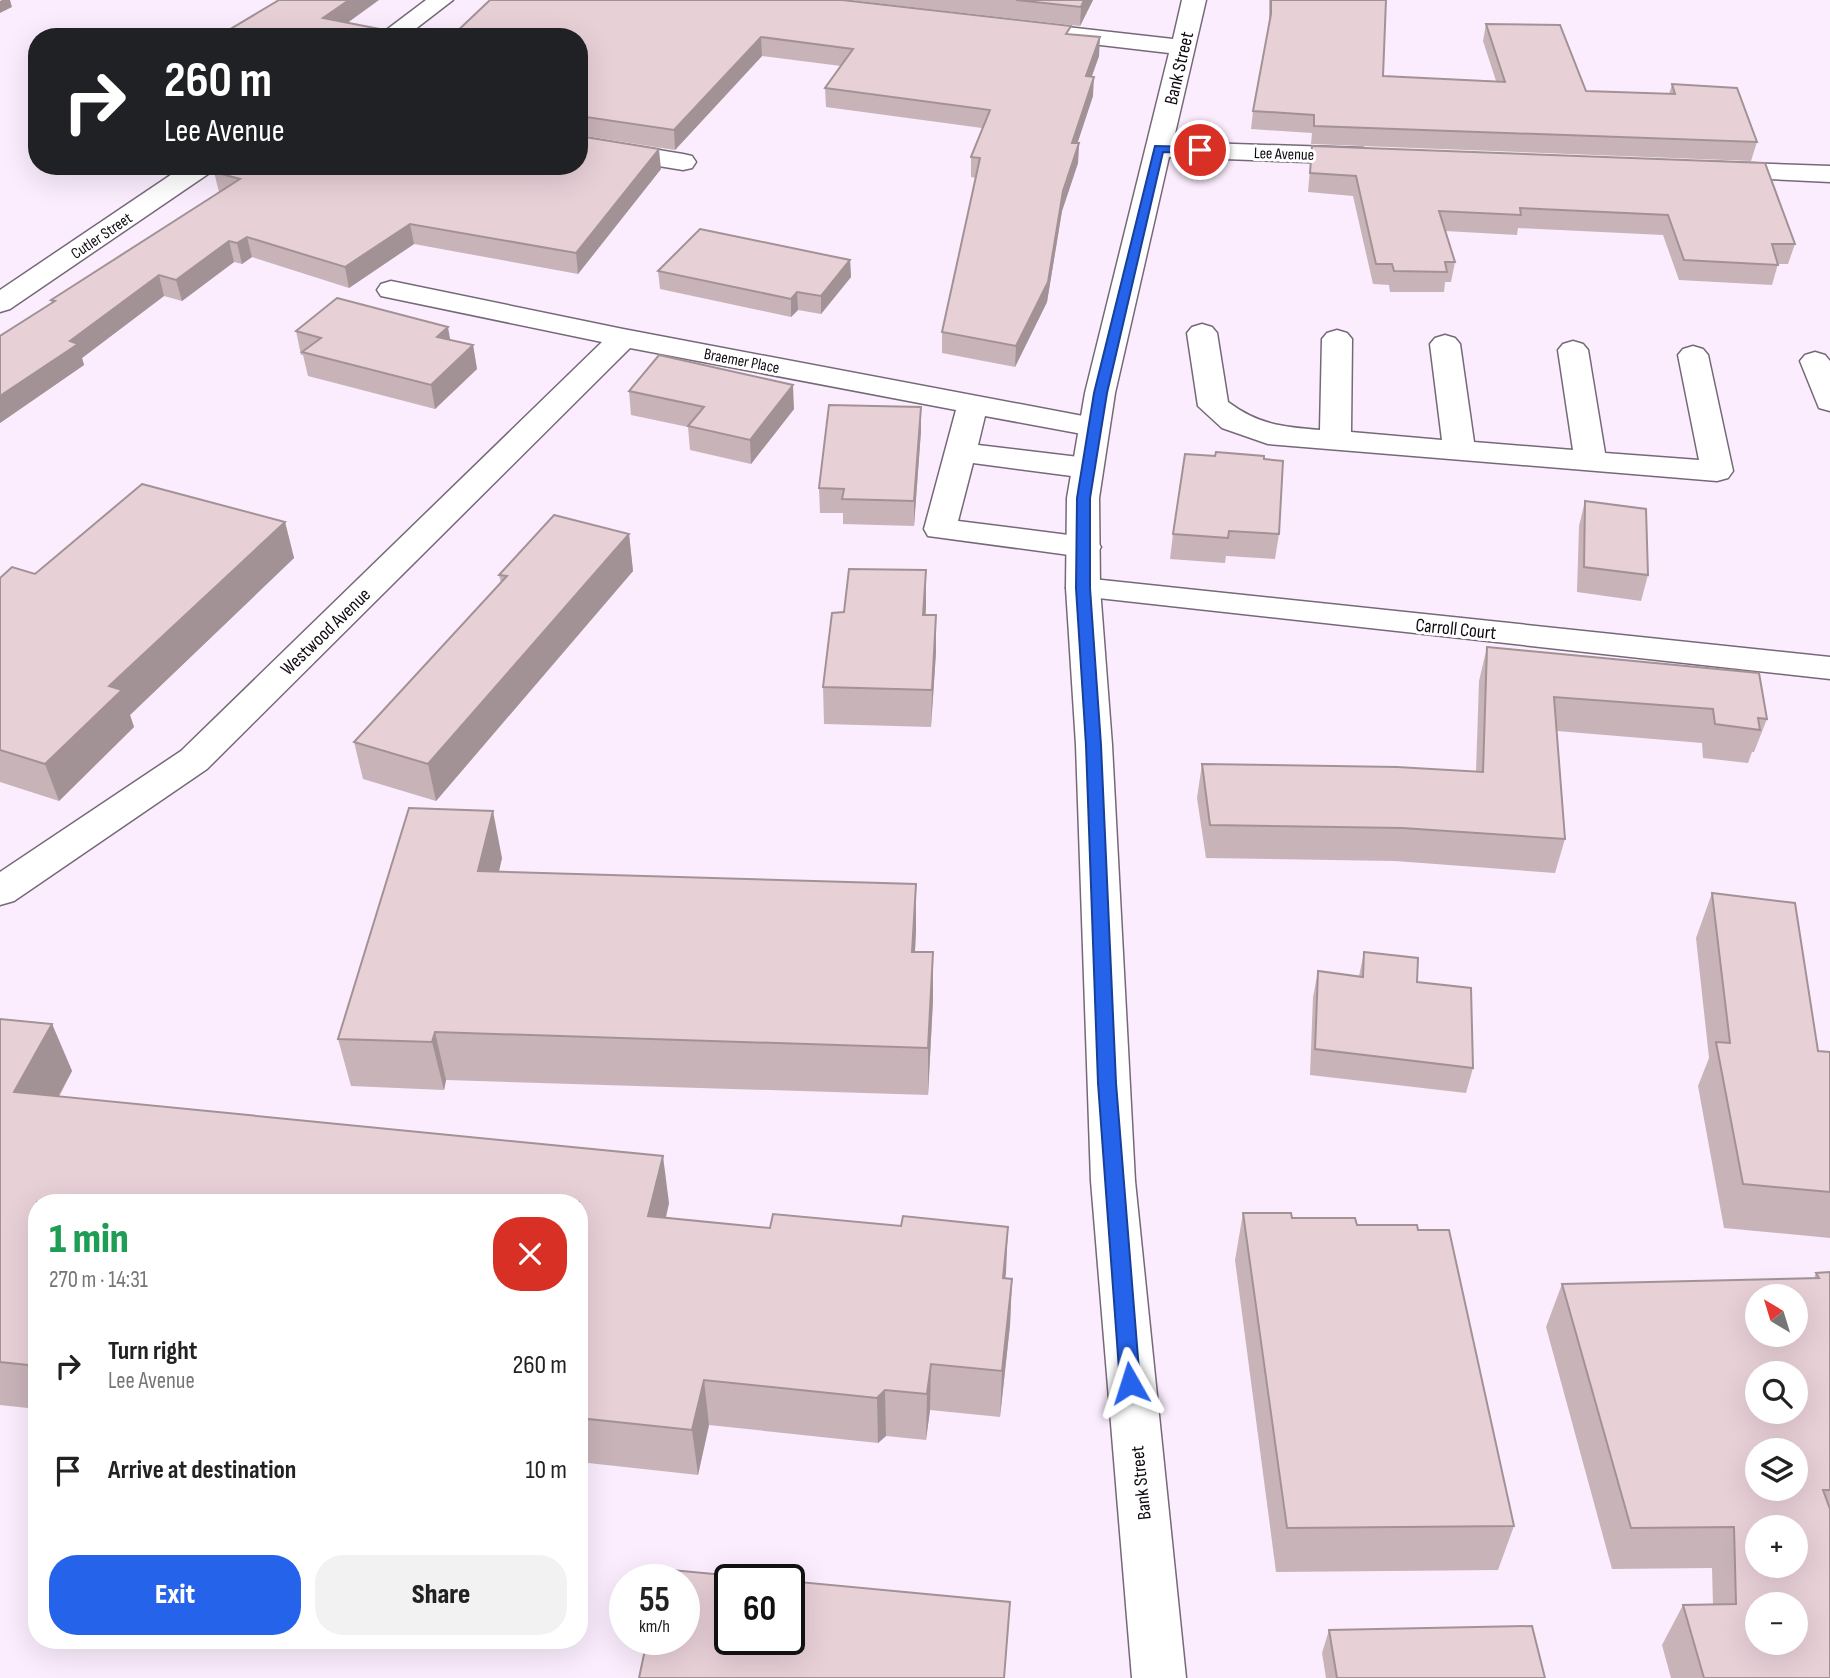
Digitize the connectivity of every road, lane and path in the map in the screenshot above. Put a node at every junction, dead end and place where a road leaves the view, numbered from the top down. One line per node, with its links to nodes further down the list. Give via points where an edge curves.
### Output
1 (441, 0): 3 (main road)
2 (1194, 0): 5 (main road, Bank Street)
3 (402, 28)
4 (1022, 29): 5 (main road)
5 (1182, 47): 7 (main road, Bank Street)
6 (588, 146): 9 (main road)
7 (1158, 149): 8 (main road, Lee Avenue); 24 (main road, Bank Street)
8 (1392, 158)
9 (683, 162)
10 (1693, 169): 11 (main road)
11 (1830, 174)
12 (189, 175): 14 (main road, Cutler Street)
13 (391, 290): 16 (main road, Braemer Place)
14 (0, 303)
15 (1202, 333): 25 (main road, via 1213,406 1233,421 1268,435)
16 (623, 338): 23 (main road, Braemer Place); 33 (main road, Westwood Avenue, via 194,760)
17 (1337, 339): 25 (main road)
18 (1445, 344): 26 (main road)
19 (1573, 350): 28 (main road)
20 (1693, 355): 28 (main road, via 1717,471)
21 (1815, 360): 22 (main road)
22 (1830, 402)
23 (973, 404): 24 (main road, Braemer Place); 27 (main road)
24 (1093, 427): 29 (main road, Bank Street)
25 (1335, 441): 26 (main road)
26 (1459, 450): 28 (main road)
27 (959, 452): 29 (main road); 30 (main road, via 940,529)
28 (1590, 460)
29 (1087, 468): 30 (main road, Bank Street)
30 (1084, 547): 31 (main road, Bank Street)
31 (1083, 588): 32 (main road, Carroll Court); 34 (main road, Bank Street, via 1113,1181)
32 (1830, 668)
33 (0, 891)
34 (1159, 1678)

